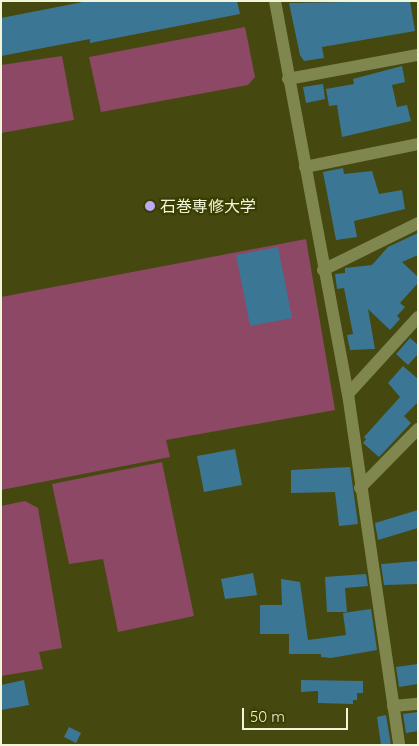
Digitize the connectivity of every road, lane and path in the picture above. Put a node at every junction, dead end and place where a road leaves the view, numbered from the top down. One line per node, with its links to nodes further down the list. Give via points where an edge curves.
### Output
1 (276, 1): 3 (street)
2 (418, 55): 3 (street)
3 (288, 79): 5 (street)
4 (418, 144): 5 (street)
5 (305, 167): 7 (street)
6 (418, 222): 7 (street)
7 (323, 270): 9 (street)
8 (418, 317): 9 (street)
9 (348, 394): 11 (street)
10 (418, 429): 11 (street)
11 (360, 488): 13 (street)
12 (418, 704): 13 (street)
13 (393, 706): 14 (street)
14 (399, 745)

